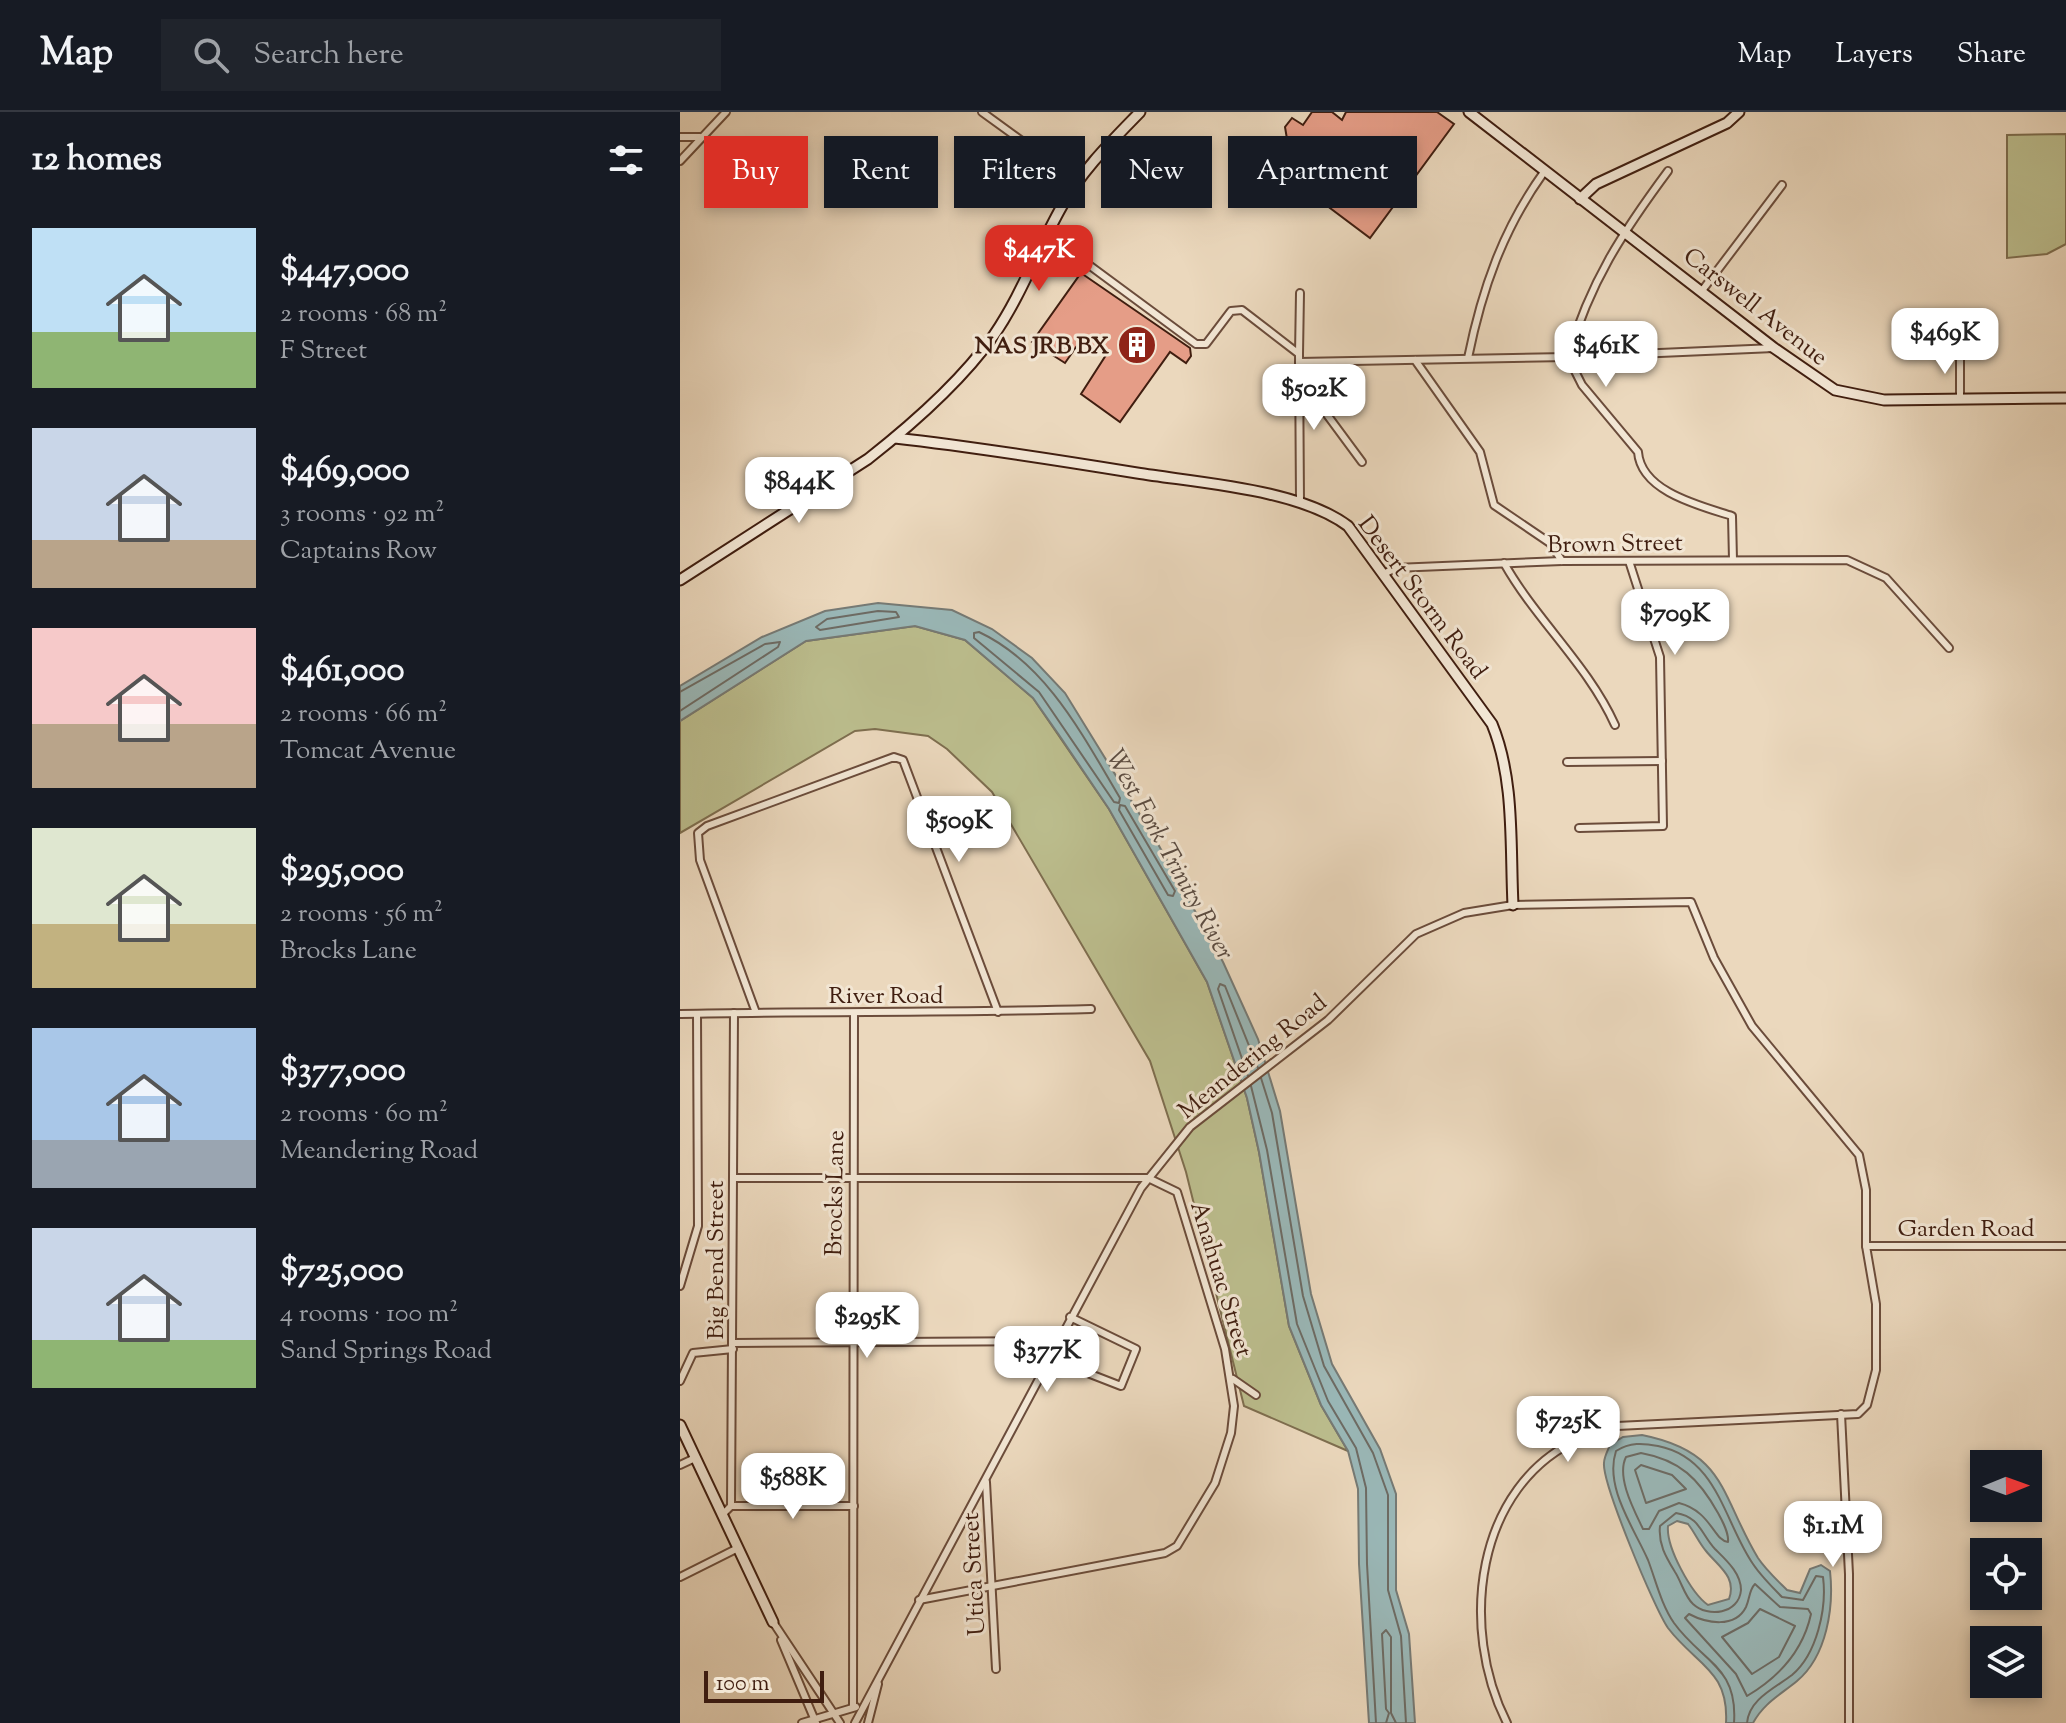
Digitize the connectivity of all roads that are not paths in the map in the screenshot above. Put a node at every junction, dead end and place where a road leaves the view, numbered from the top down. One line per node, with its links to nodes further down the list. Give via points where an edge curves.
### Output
1 (726, 112): 8 (street)
2 (982, 112): 6 (street)
3 (1140, 112): 11 (street)
4 (1469, 112): 12 (street, Carswell Avenue)
5 (1739, 112): 14 (street, via 1727,123 1596,184)
6 (1015, 136)
7 (680, 137): 8 (street)
8 (700, 137): 9 (street)
9 (680, 161)
10 (1668, 171): 16 (street)
11 (1085, 172)
12 (1544, 172): 14 (street, Carswell Avenue); 24 (street, via 1500,247)
13 (1782, 185): 18 (street)
14 (1580, 199): 16 (street, Carswell Avenue)
15 (1063, 208): 17 (street)
16 (1623, 231): 18 (street, Carswell Avenue); 22 (street, via 1593,285)
17 (1043, 245): 23 (street, via 1070,251 1196,344 1206,344 1231,311 1242,310); 29 (street, via 992,338)
18 (1701, 292): 20 (street, Carswell Avenue)
19 (1300, 293): 23 (street)
20 (1774, 348): 22 (street); 27 (street, Carswell Avenue, via 1820,381 1851,395 1884,400)
21 (1960, 354): 21 (street, via 1972,347 1976,336 1973,325 1957,319 1943,328 1942,339 1947,349); 27 (street)
22 (1568, 357): 24 (street); 32 (street, via 1582,385 1638,452 1639,463 1653,480 1686,502 1732,516)
23 (1299, 358): 25 (street); 26 (street)
24 (1468, 358): 25 (street)
25 (1415, 360): 33 (street, via 1480,452 1494,505 1550,543)
26 (1299, 386): 30 (street, via 1311,393); 31 (street)
27 (1960, 398): 28 (street, Carswell Avenue)
28 (2066, 398)
29 (895, 438): 31 (street, Desert Storm Road); 37 (street, via 803,504)
30 (1362, 462)
31 (1300, 501): 36 (street, Desert Storm Road, via 1348,526)
32 (1733, 560): 34 (street, Brown Street); 38 (street, Brown Street, via 1847,560 1886,578)
33 (1562, 561): 34 (street, Brown Street); 35 (street, Brown Street)
34 (1629, 561): 40 (street, via 1660,657)
35 (1504, 563): 36 (street, Brown Street, via 1395,568); 39 (street, via 1523,597 1594,687)
36 (1384, 574): 43 (street, Desert Storm Road, via 1482,707 1500,744 1508,792)
37 (680, 580)
38 (1949, 648)
39 (1615, 725)
40 (1662, 761): 41 (street); 42 (street, via 1663,826)
41 (1567, 762)
42 (1579, 828)
43 (1513, 905): 53 (street, Meandering Road, via 1464,913 1416,934 1297,1046 1190,1127); 54 (street, Meandering Road, via 1691,902 1714,958 1752,1026 1859,1155 1866,1190)
44 (1091, 1009): 46 (street, River Road)
45 (755, 1010): 46 (street, via 700,860 698,833 891,758 903,760); 47 (street, River Road); 50 (street, River Road)
46 (998, 1012): 50 (street, River Road)
47 (734, 1013): 49 (street, River Road); 51 (street, Big Bend Street)
48 (680, 1014): 49 (street, River Road)
49 (697, 1014): 56 (street, via 698,1226)
50 (854, 1014): 52 (street, Brocks Lane)
51 (733, 1178): 52 (street); 61 (street, Big Bend Street)
52 (852, 1178): 53 (street); 60 (street, Brocks Lane)
53 (1148, 1178): 58 (street, Meandering Road); 63 (street, Anahuac Street, via 1177,1192)
54 (1866, 1246): 55 (street, Garden Road); 66 (street, via 1876,1304 1876,1370 1867,1405 1858,1414)
55 (2066, 1246)
56 (680, 1277): 57 (street)
57 (680, 1286)
58 (1070, 1317): 59 (street, Meandering Road); 62 (street, via 1136,1349 1121,1386)
59 (1057, 1341): 60 (street); 62 (street, Meandering Road)
60 (852, 1344): 61 (street); 72 (street, Brocks Lane)
61 (733, 1346): 64 (street, via 693,1353); 71 (street, Big Bend Street)
62 (1049, 1358): 70 (street, Meandering Road)
63 (1232, 1378): 65 (street); 76 (street, Anahuac Street, via 1231,1433 1219,1470 1177,1546 1165,1553)
64 (680, 1381)
65 (1256, 1395)
66 (1841, 1414): 89 (street, via 1617,1426 1581,1438 1526,1480 1500,1519 1481,1586 1485,1658 1496,1703); 90 (street)
67 (680, 1425): 68 (street)
68 (695, 1458): 69 (street); 73 (street)
69 (680, 1465)
70 (985, 1478): 76 (street, Utica Street); 77 (street, Meandering Road)
71 (731, 1506): 72 (street); 73 (street)
72 (854, 1506): 82 (street, Brocks Lane)
73 (723, 1514): 74 (street)
74 (738, 1548): 75 (street); 78 (street)
75 (680, 1577)
76 (991, 1586): 77 (street, Anahuac Street); 79 (street, Utica Street)
77 (919, 1600): 80 (street, Meandering Road)
78 (773, 1622): 83 (street); 84 (street)
79 (996, 1669)
80 (880, 1676): 81 (street, Meandering Road); 88 (street, Meandering Road)
81 (864, 1704): 82 (street); 87 (street, Meandering Road)
82 (853, 1707): 83 (street)
83 (835, 1714): 84 (street); 86 (street)
84 (815, 1722): 85 (street)
85 (802, 1723)
86 (840, 1723)
87 (855, 1723)
88 (868, 1723)
89 (1507, 1723)
90 (1849, 1723)

